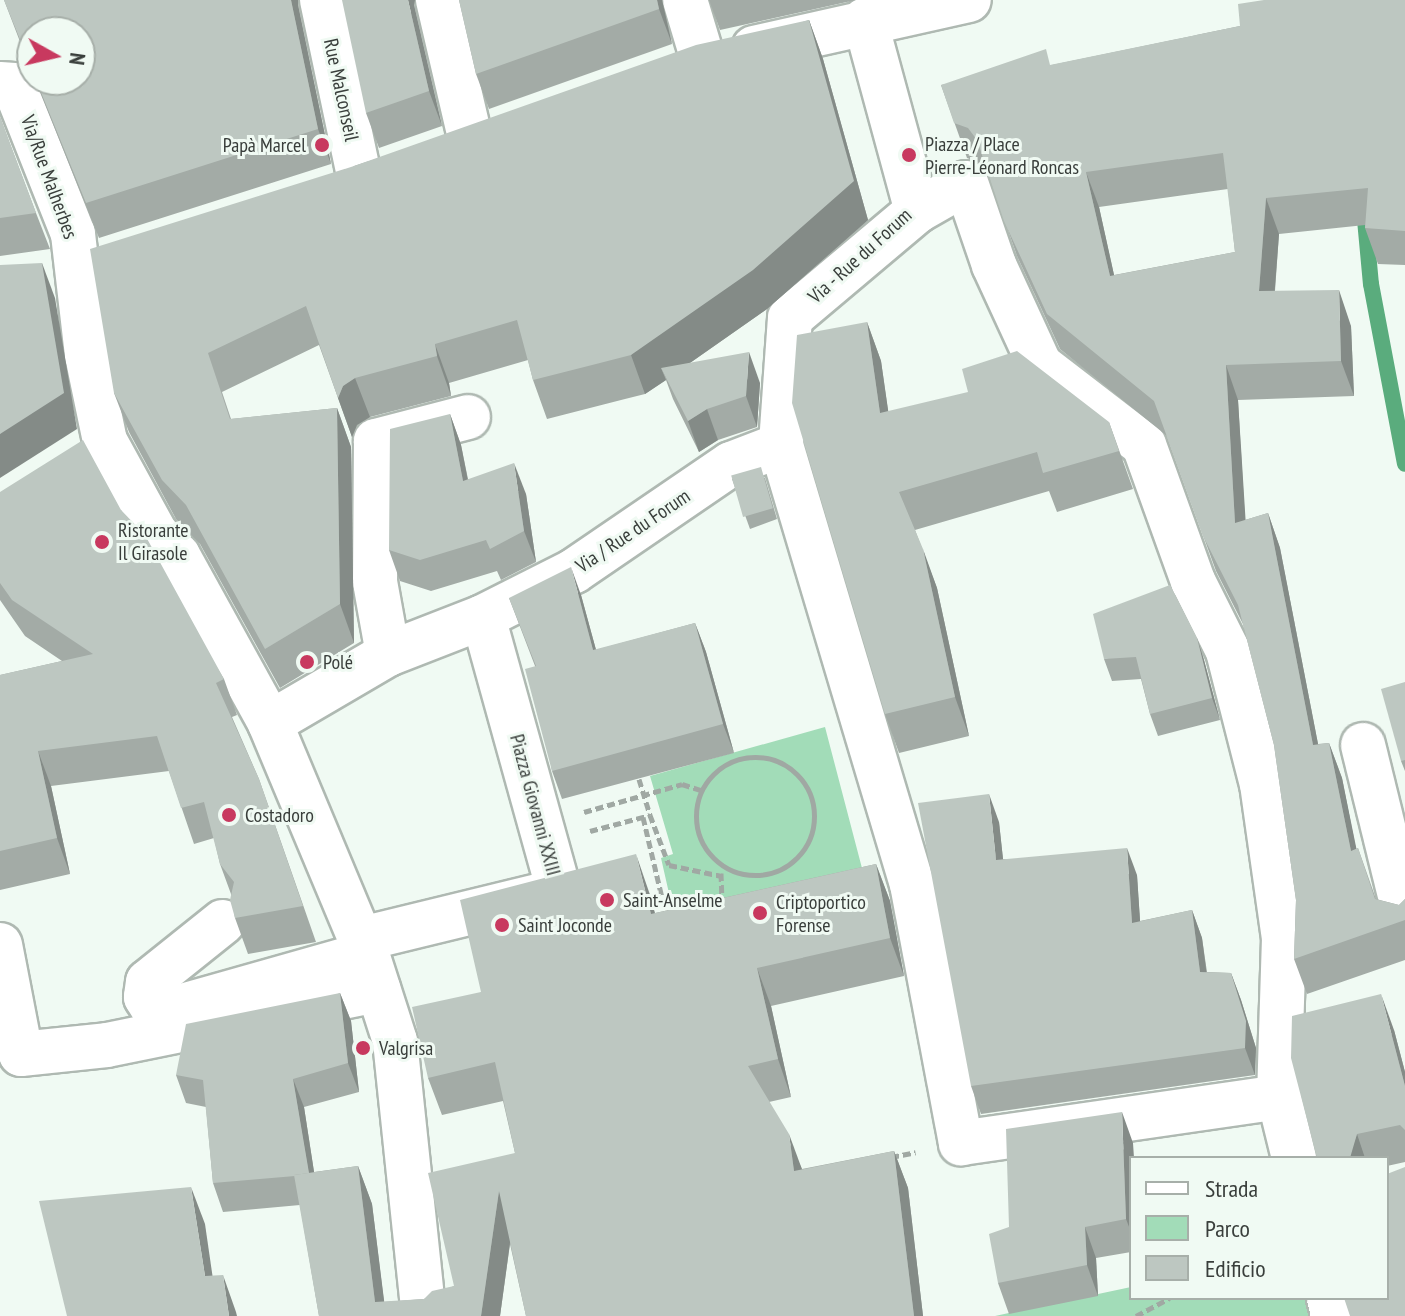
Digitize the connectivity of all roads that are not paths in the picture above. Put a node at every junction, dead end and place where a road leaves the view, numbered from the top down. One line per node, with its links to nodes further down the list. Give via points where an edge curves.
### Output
1 (322, 0): 10 (street, Rue Malconseil, via 341,187)
2 (438, 0): 10 (street)
3 (685, 0): 6 (street)
4 (969, 0): 5 (street)
5 (865, 20): 6 (street); 11 (street, Via - Rue du Forum)
6 (703, 60): 7 (street)
7 (660, 76)
8 (7, 85): 13 (street, Via/Rue Malherbes, via 73,234)
9 (515, 127): 10 (street)
10 (471, 142)
11 (917, 211): 17 (street, Via - Rue du Forum, via 790,318); 28 (street, via 966,183 994,265 1040,365 1144,445 1193,581 1228,651 1262,784 1284,938)
12 (120, 257): 13 (street)
13 (76, 271): 14 (street); 16 (street, Via/Rue Malherbes)
14 (30, 276)
15 (468, 417): 20 (street, via 376,441 375,582)
16 (105, 441): 18 (street); 21 (street, Via/Rue Malherbes, via 156,534 178,556)
17 (781, 445): 19 (street, Via / Rue du Forum, via 731,464 574,571); 28 (street, via 912,884 961,1143)
18 (66, 465)
19 (483, 617): 20 (street, Via / Rue du Forum); 26 (street, Piazza Giovanni XXIII, via 559,891)
20 (388, 654): 21 (street, Via / Rue du Forum)
21 (270, 723): 26 (street, Via/Rue Malherbes)
22 (1363, 745): 23 (street)
23 (1405, 916)
24 (223, 922): 26 (street, via 148,982 146,997 153,1008 172,1009)
25 (0, 945): 27 (street)
26 (369, 961): 27 (street, via 107,1045 21,1054); 30 (street, Via/Rue Malherbes, via 395,1041)
27 (5, 999)
28 (1279, 1097): 29 (street)
29 (1294, 1156)
30 (424, 1316)

